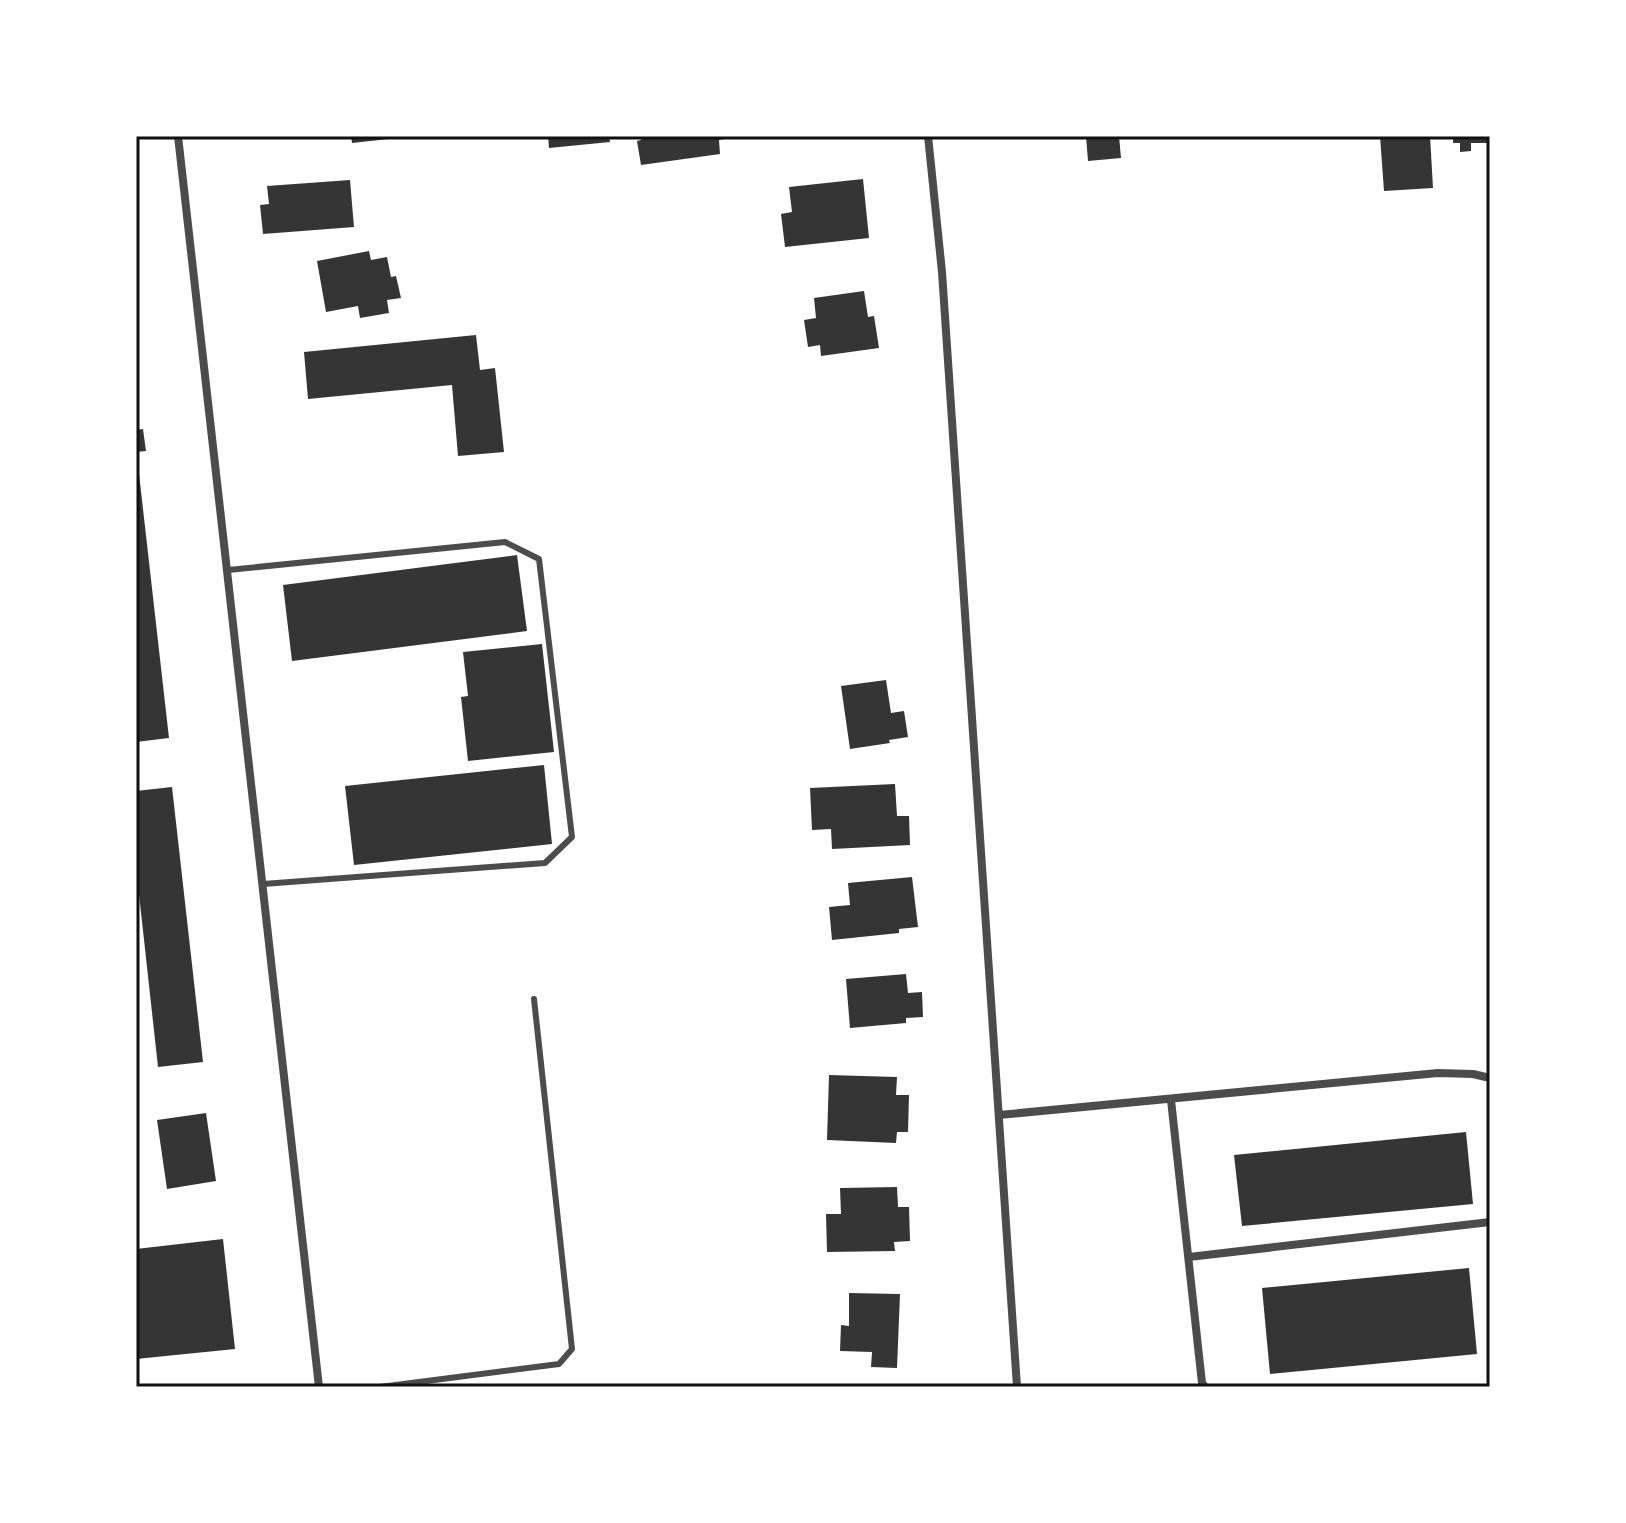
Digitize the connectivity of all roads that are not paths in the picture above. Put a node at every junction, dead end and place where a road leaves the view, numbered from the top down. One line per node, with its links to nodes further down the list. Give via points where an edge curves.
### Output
1 (178, 136): 3 (street)
2 (928, 136): 8 (street, via 942,272)
3 (228, 570): 4 (street); 4 (lane, via 505,542 539,559 572,837 545,863)
4 (263, 884): 11 (street)
5 (534, 999): 12 (lane, via 572,1349 559,1364)
6 (1490, 1078): 7 (street, via 1438,1073)
7 (1171, 1100): 8 (street); 10 (street)
8 (999, 1115): 13 (street)
9 (1490, 1222): 10 (street)
10 (1189, 1257): 14 (street)
11 (319, 1387)
12 (380, 1387)
13 (1017, 1387)
14 (1205, 1387)

